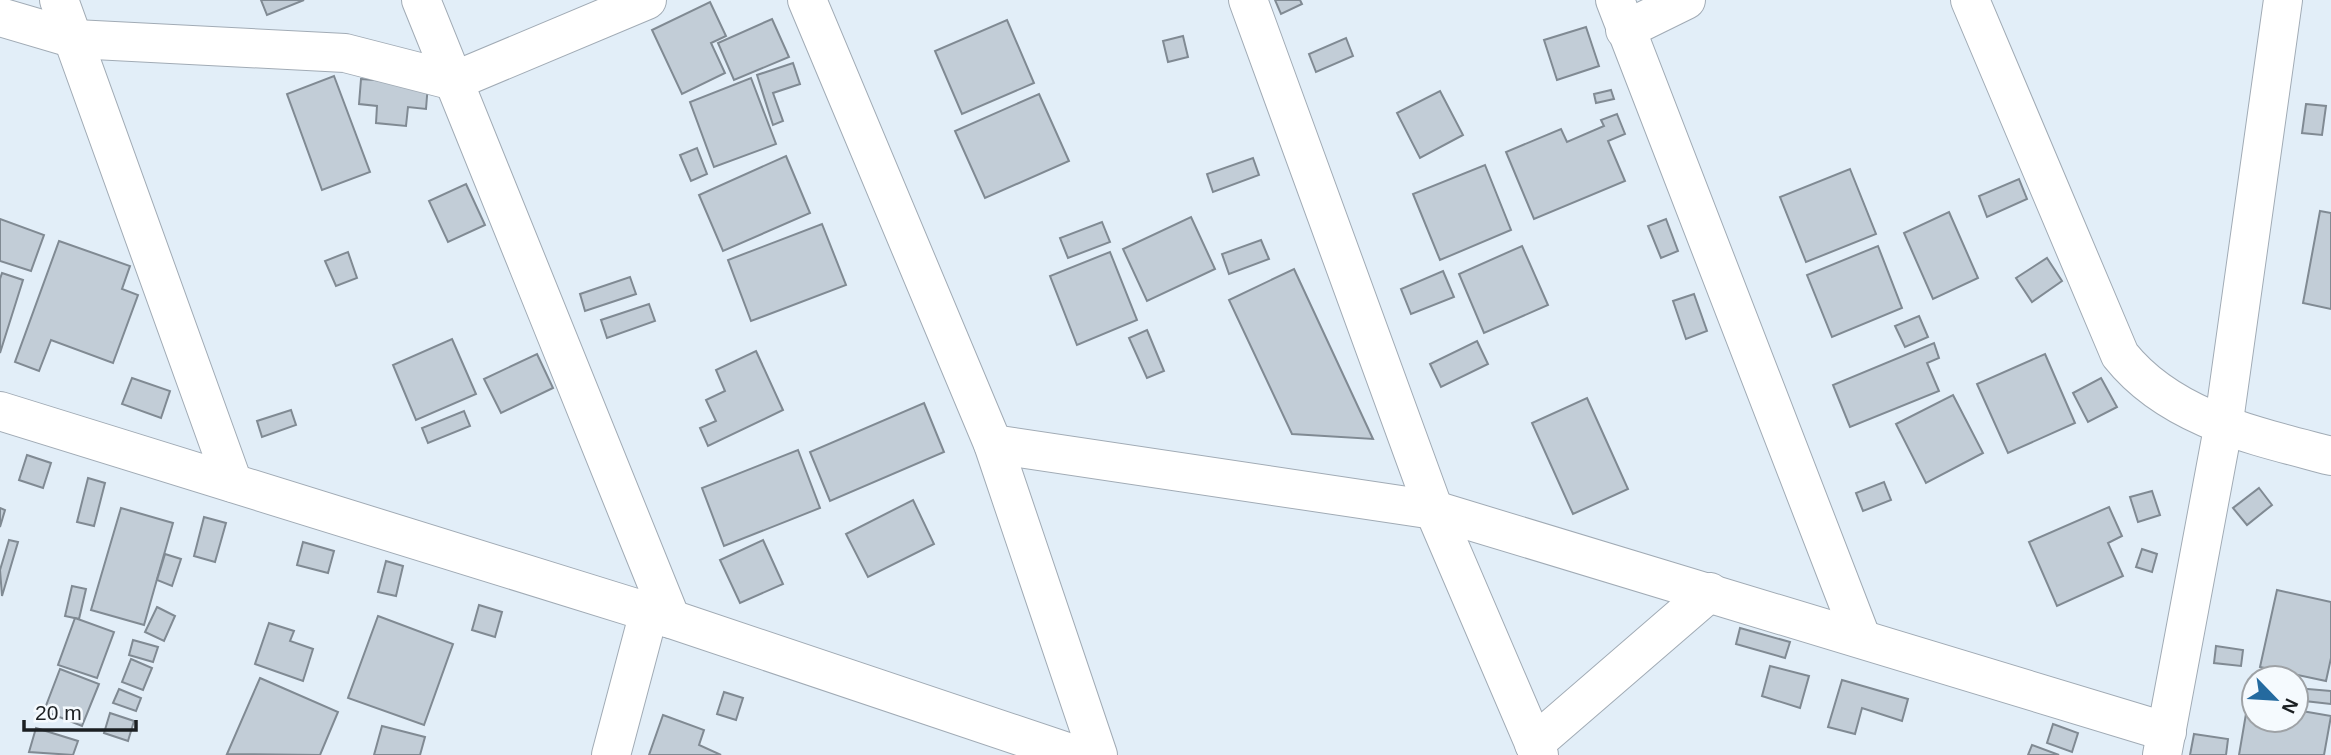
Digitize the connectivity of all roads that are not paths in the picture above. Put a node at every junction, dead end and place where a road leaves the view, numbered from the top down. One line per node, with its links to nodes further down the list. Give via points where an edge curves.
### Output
1 (58, 0): 11 (street)
2 (421, 0): 12 (street)
3 (647, 0): 12 (street)
4 (807, 0): 15 (street)
5 (1248, 0): 18 (street)
6 (1686, 0): 9 (street)
7 (1970, 0): 14 (street, via 2120,355 2137,377)
8 (2283, 0): 14 (street)
9 (1620, 15): 21 (street)
10 (0, 17): 11 (street)
11 (75, 39): 12 (street, via 345,53); 17 (street)
12 (454, 81): 20 (street)
13 (0, 411): 17 (street)
14 (2223, 428): 16 (street); 22 (street)
15 (993, 444): 18 (street); 26 (street)
16 (2331, 456)
17 (233, 483): 20 (street)
18 (1434, 510): 19 (street); 23 (street)
19 (1710, 592): 21 (street); 23 (street)
20 (660, 615): 24 (street); 25 (street)
21 (1861, 637): 22 (street)
22 (2165, 744)
23 (1536, 749)
24 (611, 755)
25 (1076, 755)
26 (1098, 755)

